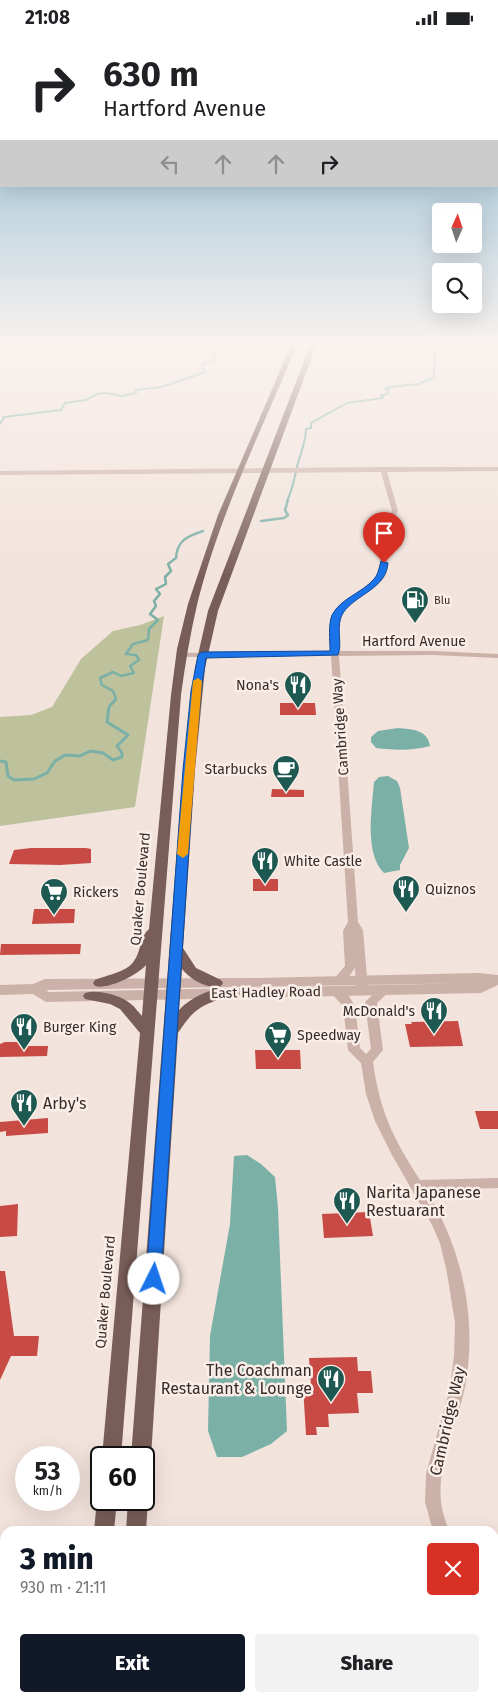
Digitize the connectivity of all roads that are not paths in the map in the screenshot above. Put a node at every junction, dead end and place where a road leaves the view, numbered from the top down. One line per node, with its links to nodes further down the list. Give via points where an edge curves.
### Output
1 (261, 421): 6 (main road, Quaker Boulevard)
2 (286, 421): 7 (main road)
3 (0, 468): 6 (street, via 232,467)
4 (383, 469): 5 (street); 7 (street); 9 (street, Cambridge Way, via 395,511 381,535 384,571 339,611 335,625)
5 (498, 469)
6 (239, 470): 7 (street); 8 (street); 10 (main road, Quaker Boulevard, via 201,572)
7 (266, 470): 11 (main road, via 222,584)
8 (0, 473)
9 (335, 653): 11 (street, Hartford Avenue); 12 (street, Hartford Avenue); 14 (street, Cambridge Way)
10 (181, 655): 11 (street, Hartford Avenue); 13 (main road, Quaker Boulevard)
11 (202, 655): 15 (main road, via 192,734)
12 (498, 656)
13 (157, 919): 17 (main road, via 140,964 130,972); 22 (main road, Quaker Boulevard)
14 (353, 922): 18 (street, Cambridge Way, via 358,930); 19 (street, Cambridge Way, via 348,931 350,967)
15 (176, 948): 20 (main road, via 193,975); 23 (main road)
16 (497, 980): 18 (street, East Hadley Road, via 479,978); 24 (street, East Hadley Road, via 482,988)
17 (100, 983): 21 (street, East Hadley Road, via 45,984); 22 (street, East Hadley Road)
18 (362, 984): 19 (street, East Hadley Road); 24 (street, East Hadley Road)
19 (337, 986): 20 (street, East Hadley Road); 29 (street, Cambridge Way, via 349,1006 354,1050)
20 (221, 988): 23 (street, East Hadley Road); 28 (main road, via 196,1001)
21 (36, 989): 25 (street, East Hadley Road); 26 (street, East Hadley Road, via 46,997)
22 (151, 989): 23 (street, East Hadley Road); 26 (street, East Hadley Road); 27 (main road, Quaker Boulevard)
23 (174, 989): 28 (main road)
24 (386, 989): 29 (street, via 372,1002 377,1050)
25 (0, 990)
26 (90, 996): 27 (main road, via 125,1006)
27 (148, 1033): 32 (main road, Quaker Boulevard)
28 (170, 1033): 33 (main road)
29 (367, 1061): 31 (street, Cambridge Way, via 375,1106 395,1150)
30 (498, 1183): 31 (street)
31 (418, 1185): 38 (street, Cambridge Way, via 449,1251 461,1317 458,1386 432,1489)
32 (112, 1446)
33 (142, 1446)
34 (106, 1511): 36 (main road)
35 (137, 1511): 37 (main road)
36 (104, 1526)
37 (136, 1526)
38 (440, 1526)

